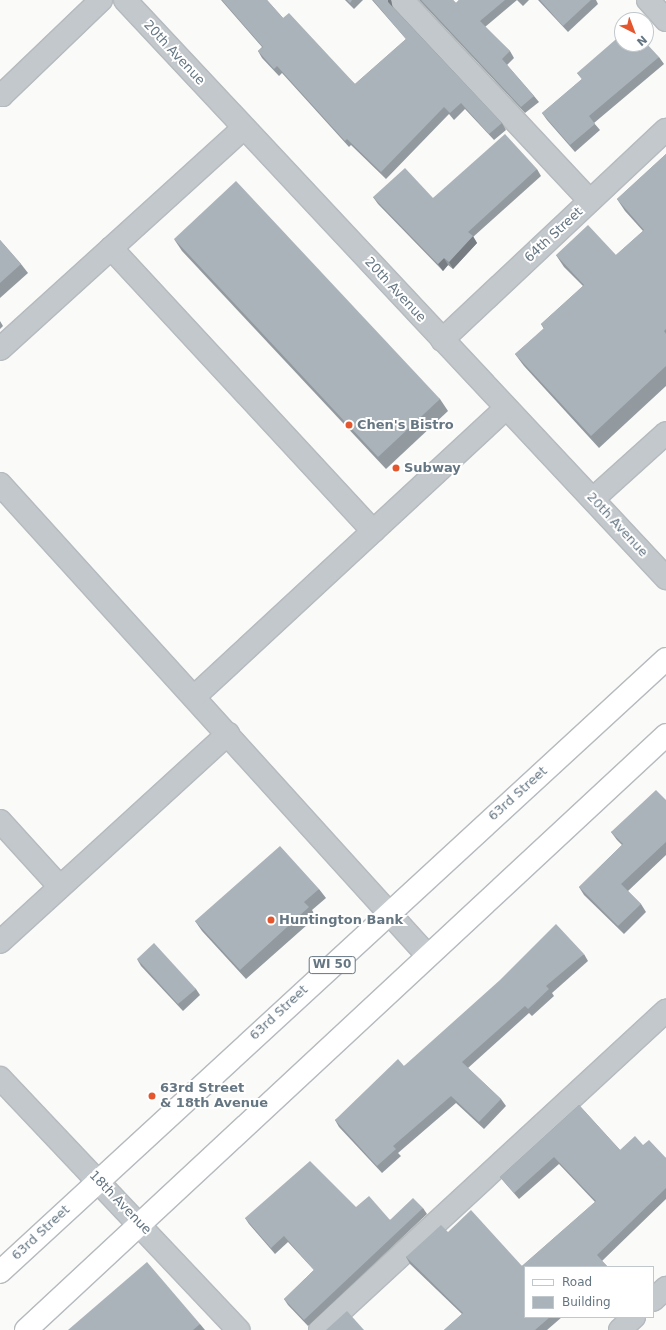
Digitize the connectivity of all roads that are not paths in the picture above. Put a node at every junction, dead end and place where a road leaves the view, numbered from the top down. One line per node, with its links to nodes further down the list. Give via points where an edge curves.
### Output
1 (101, 0): 6 (street, via 2,95)
2 (126, 0): 7 (street, 20th Avenue)
3 (402, 0): 9 (street)
4 (648, 0): 5 (street)
5 (666, 20)
6 (0, 93)
7 (244, 128): 10 (street); 11 (street, 20th Avenue)
8 (666, 130): 9 (street, 64th Street)
9 (590, 201): 11 (street, 64th Street)
10 (112, 248): 12 (street); 17 (street)
11 (442, 340): 13 (street, 20th Avenue)
12 (0, 349)
13 (506, 408): 16 (street, 20th Avenue); 17 (street)
14 (666, 433): 16 (street)
15 (0, 484): 20 (street)
16 (593, 499): 18 (street, 20th Avenue)
17 (373, 531): 20 (street)
18 (666, 578)
19 (666, 659): 25 (main road, 63rd Street / WI 50)
20 (194, 696): 21 (street)
21 (228, 734): 24 (street); 25 (street)
22 (666, 735): 27 (main road)
23 (0, 822): 24 (street)
24 (60, 887): 26 (street)
25 (388, 913): 27 (street); 30 (main road, 63rd Street / WI 50)
26 (0, 942)
27 (428, 956): 31 (main road)
28 (666, 1011): 38 (street)
29 (0, 1078): 30 (street, 18th Avenue)
30 (98, 1180): 31 (street, 18th Avenue); 32 (main road, 63rd Street / WI 50)
31 (138, 1223): 36 (main road); 37 (street, 18th Avenue)
32 (0, 1272)
33 (666, 1288): 34 (street)
34 (654, 1299)
35 (633, 1318): 39 (street)
36 (26, 1330)
37 (238, 1330)
38 (320, 1330)
39 (620, 1330)

